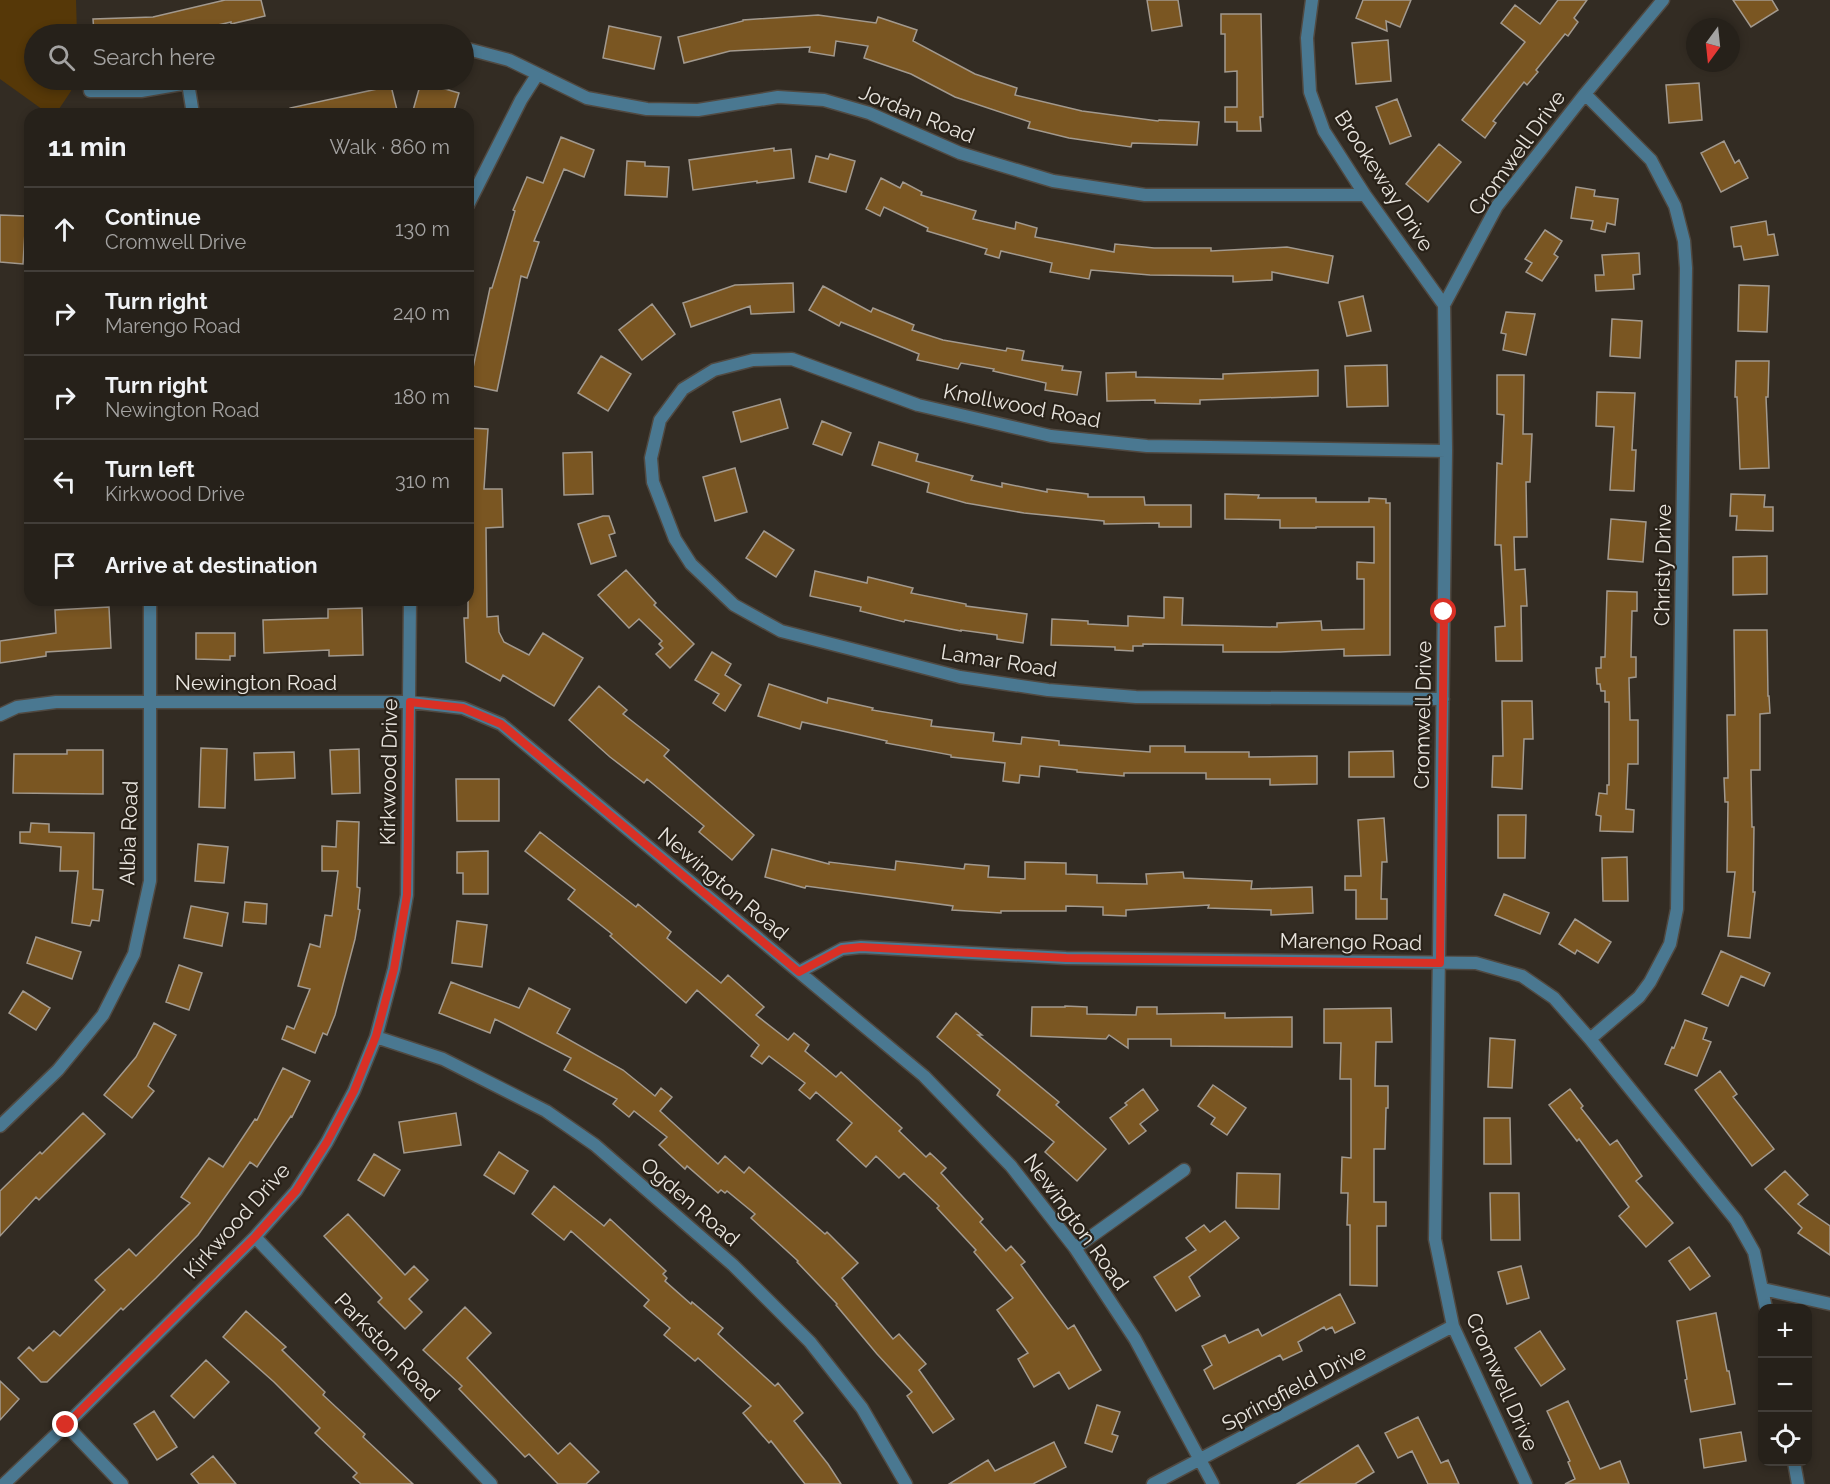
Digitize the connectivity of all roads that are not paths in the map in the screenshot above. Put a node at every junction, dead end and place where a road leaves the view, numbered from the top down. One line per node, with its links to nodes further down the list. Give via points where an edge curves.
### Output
1 (1312, 0): 11 (street, Brookeway Drive, via 1307,38 1310,92 1324,131)
2 (1663, 0): 8 (street, Cromwell Drive)
3 (474, 51): 4 (street, Jordan Road, via 509,60)
4 (537, 75): 10 (street); 11 (street, Jordan Road, via 587,98 647,109 698,110 778,98 824,100 869,112 970,156 1053,181 1145,195)
5 (147, 90): 7 (street)
6 (189, 90): 9 (street)
7 (90, 91)
8 (1585, 94): 12 (street, Cromwell Drive, via 1497,206); 24 (street, Christy Drive, via 1651,160 1675,206 1686,268 1677,909 1670,944 1650,982 1639,997)
9 (192, 108)
10 (474, 193)
11 (1365, 195): 12 (street, Brookeway Drive)
12 (1444, 305): 13 (street, Cromwell Drive)
13 (1446, 451): 14 (street, Knollwood Road, via 1148,446 1051,436 918,405 792,360 753,360 714,370 683,389 660,420); 17 (street, Cromwell Drive)
14 (651, 458): 17 (street, Lamar Road, via 653,482 675,539 690,564 734,605 781,631 960,677 1048,690 1136,697)
15 (150, 606): 18 (street, Albia Road)
16 (410, 606): 19 (street, Kirkwood Drive)
17 (1443, 699): 21 (street, Cromwell Drive)
18 (151, 702): 19 (street, Newington Road); 20 (street, Newington Road, via 56,702 17,707); 25 (street, Albia Road, via 150,881 134,954 103,1015 58,1070)
19 (410, 702): 22 (street, Newington Road, via 463,708 501,724); 23 (street, Kirkwood Drive, via 407,895 394,969)
20 (0, 715)
21 (1440, 963): 22 (street, Marengo Road, via 1066,958 861,947 842,949); 24 (street, Marengo Road, via 1476,963 1522,976 1554,998); 32 (street, Cromwell Drive, via 1436,1239)
22 (799, 972): 28 (street, Newington Road, via 924,1076 1011,1166)
23 (376, 1036): 27 (street, Kirkwood Drive, via 354,1091 327,1142 296,1191); 39 (street, Ogden Road, via 443,1059 546,1111 595,1145 733,1265 810,1342 862,1408)
24 (1590, 1039): 29 (street, Marengo Road, via 1737,1220 1754,1252)
25 (0, 1126)
26 (1184, 1170): 28 (street)
27 (255, 1237): 33 (street, Kirkwood Drive); 38 (street, Parkston Road)
28 (1075, 1248): 34 (street, Newington Road, via 1135,1339)
29 (1763, 1289): 30 (street, Marengo Road); 31 (street)
30 (1765, 1304)
31 (1830, 1304)
32 (1453, 1326): 34 (street, Springfield Drive); 42 (street, Cromwell Drive)
33 (66, 1425): 36 (street, Kirkwood Drive); 37 (street)
34 (1200, 1459): 40 (street, Springfield Drive); 41 (street, Newington Road)
35 (1795, 1466): 43 (street)
36 (4, 1484)
37 (122, 1484)
38 (491, 1484)
39 (906, 1484)
40 (1153, 1484)
41 (1213, 1484)
42 (1526, 1484)
43 (1798, 1484)

